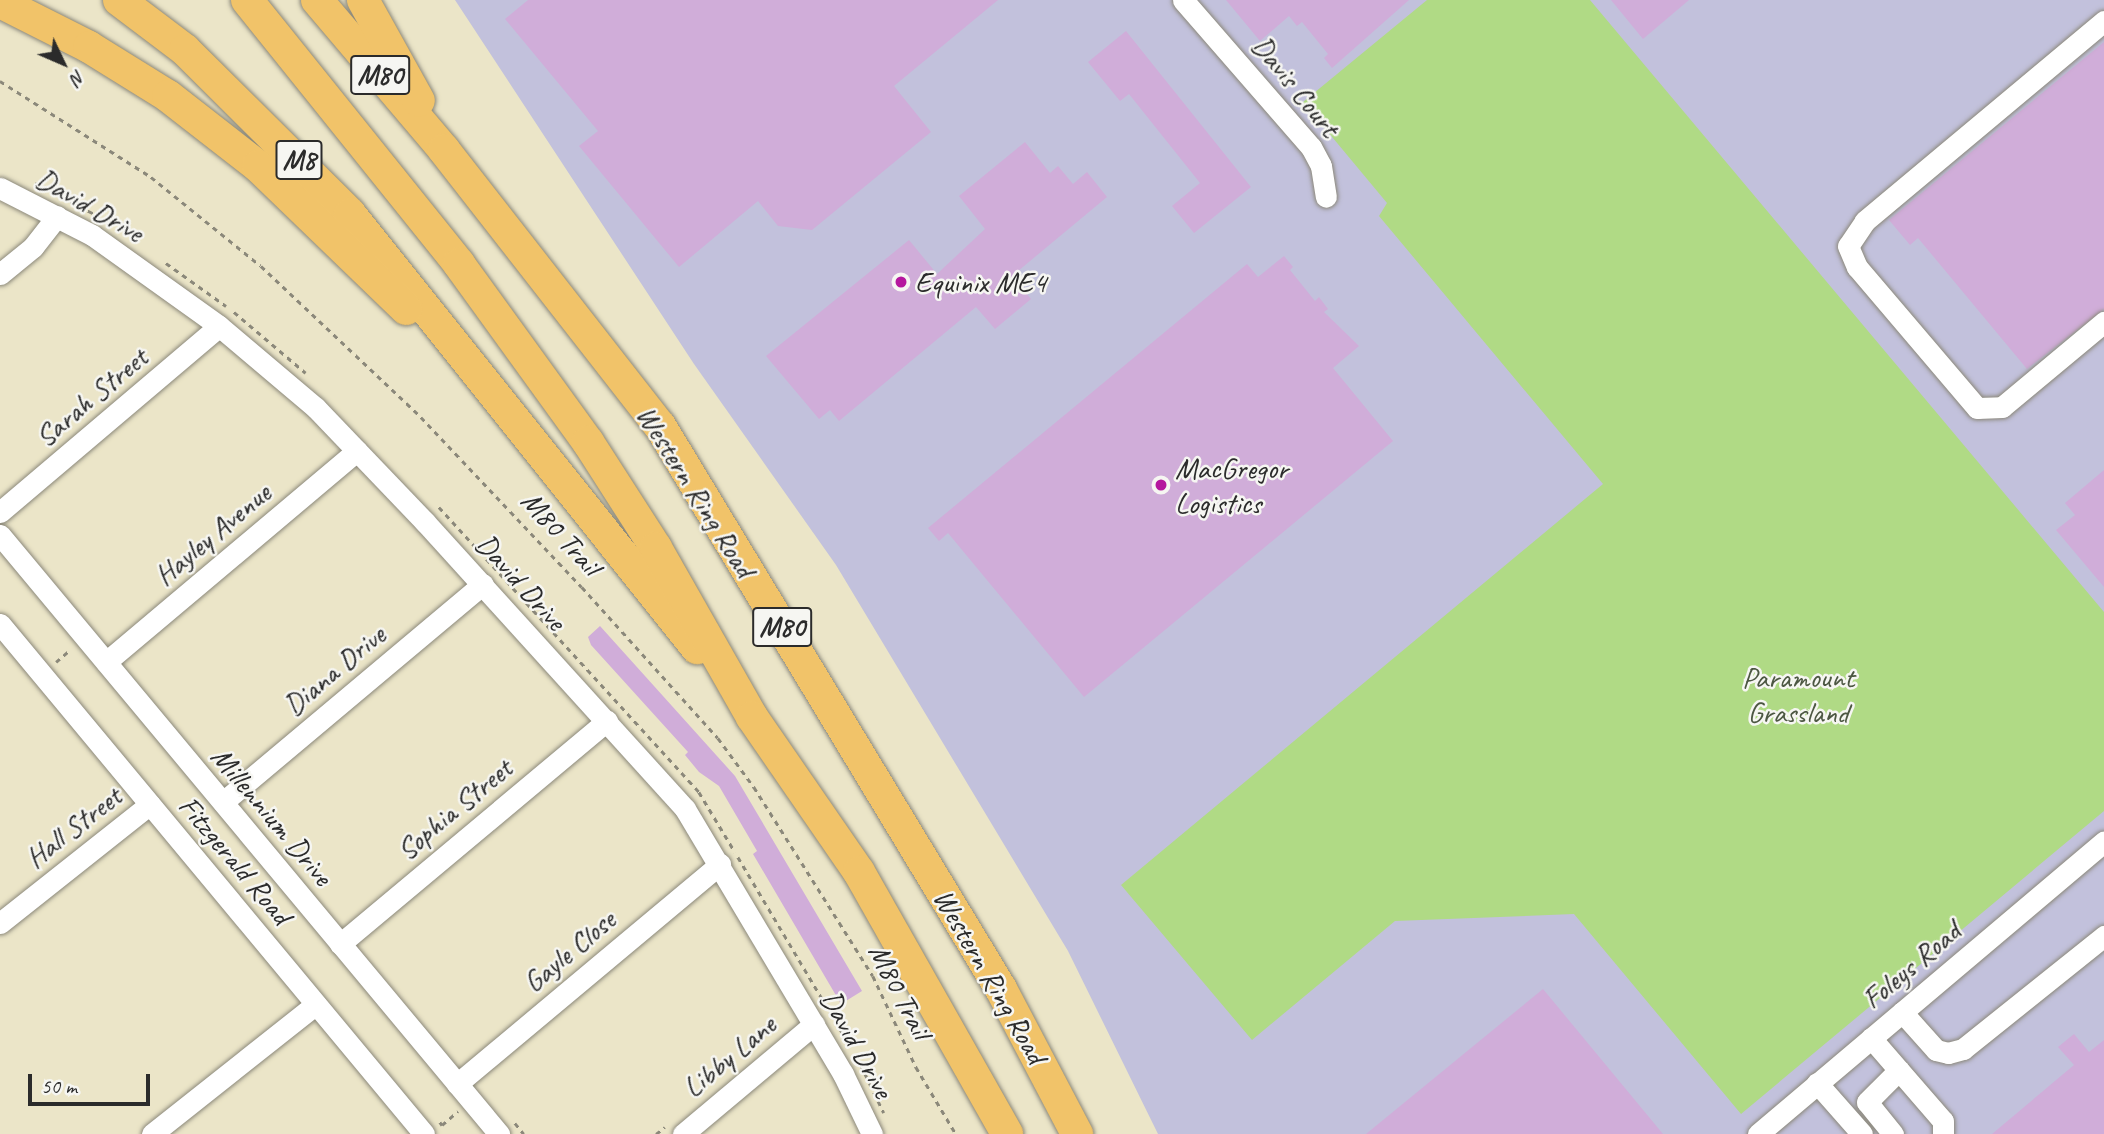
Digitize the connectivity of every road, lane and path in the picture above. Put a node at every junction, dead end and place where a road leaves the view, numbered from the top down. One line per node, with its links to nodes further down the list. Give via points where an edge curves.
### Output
1 (119, 0): 17 (highway, M8, via 185,50 311,172)
2 (247, 0): 24 (highway, Western Ring Road / M80, via 451,253 580,431 656,548)
3 (317, 0): 10 (highway, Western Ring Road / M80)
4 (363, 0): 10 (highway, via 382,27)
5 (1183, 0): 7 (street, Davis Court)
6 (0, 2): 17 (highway, via 89,47 168,96 258,166 412,315)
7 (1201, 10): 12 (street, Davis Court, via 1311,147 1321,166)
8 (2104, 21): 15 (street, via 1865,220 1848,246 1857,267 1977,408 2002,407)
9 (0, 81): 46 (path, M80 Trail, via 151,177 261,266 422,417 582,587 749,779 873,976 916,1067)
10 (444, 149): 48 (highway, Western Ring Road / M80, via 660,426 1001,989)
11 (0, 188): 13 (street, David Drive)
12 (1326, 197)
13 (57, 216): 14 (street, via 33,247); 16 (street, David Drive, via 98,227)
14 (0, 274)
15 (2104, 321)
16 (219, 326): 18 (street, David Drive, via 316,408); 19 (street, Sarah Street)
17 (456, 343): 24 (highway)
18 (356, 451): 21 (street, David Drive); 23 (street, Hayley Avenue)
19 (0, 512)
20 (0, 535): 23 (street, Millennium Drive)
21 (483, 584): 25 (street, David Drive); 26 (street, Diana Drive)
22 (0, 624): 27 (street, Fitzgerald Road)
23 (106, 662): 26 (street, Millennium Drive)
24 (752, 717): 47 (highway, Western Ring Road / M80, via 859,872)
25 (607, 721): 29 (street, David Drive, via 675,796); 32 (street, Sophia Street)
26 (223, 802): 32 (street, Millennium Drive)
27 (150, 804): 30 (street, Hall Street); 33 (street, Fitzgerald Road)
28 (2104, 842): 34 (street, Foleys Road)
29 (720, 864): 35 (street, David Drive); 39 (street, Gayle Close)
30 (0, 923)
31 (2104, 936): 34 (street, via 1963,1049 1948,1054 1936,1050)
32 (340, 944): 39 (street, Millennium Drive)
33 (316, 1004): 41 (street, Fitzgerald Road); 42 (street)
34 (1902, 1012): 36 (street, Foleys Road)
35 (814, 1024): 44 (street, Libby Lane); 45 (street, David Drive)
36 (1871, 1038): 37 (street); 38 (street, Foleys Road)
37 (1899, 1070): 51 (street, via 1867,1102); 52 (street, via 1943,1121)
38 (1817, 1083): 49 (street, Foleys Road); 50 (street)
39 (457, 1084): 43 (street, Millennium Drive)
40 (464, 1107): 41 (path, via 442,1125)
41 (430, 1126)
42 (152, 1134)
43 (499, 1134)
44 (683, 1134)
45 (872, 1134)
46 (956, 1134)
47 (1007, 1134)
48 (1077, 1134)
49 (1758, 1134)
50 (1861, 1134)
51 (1893, 1134)
52 (1944, 1134)

